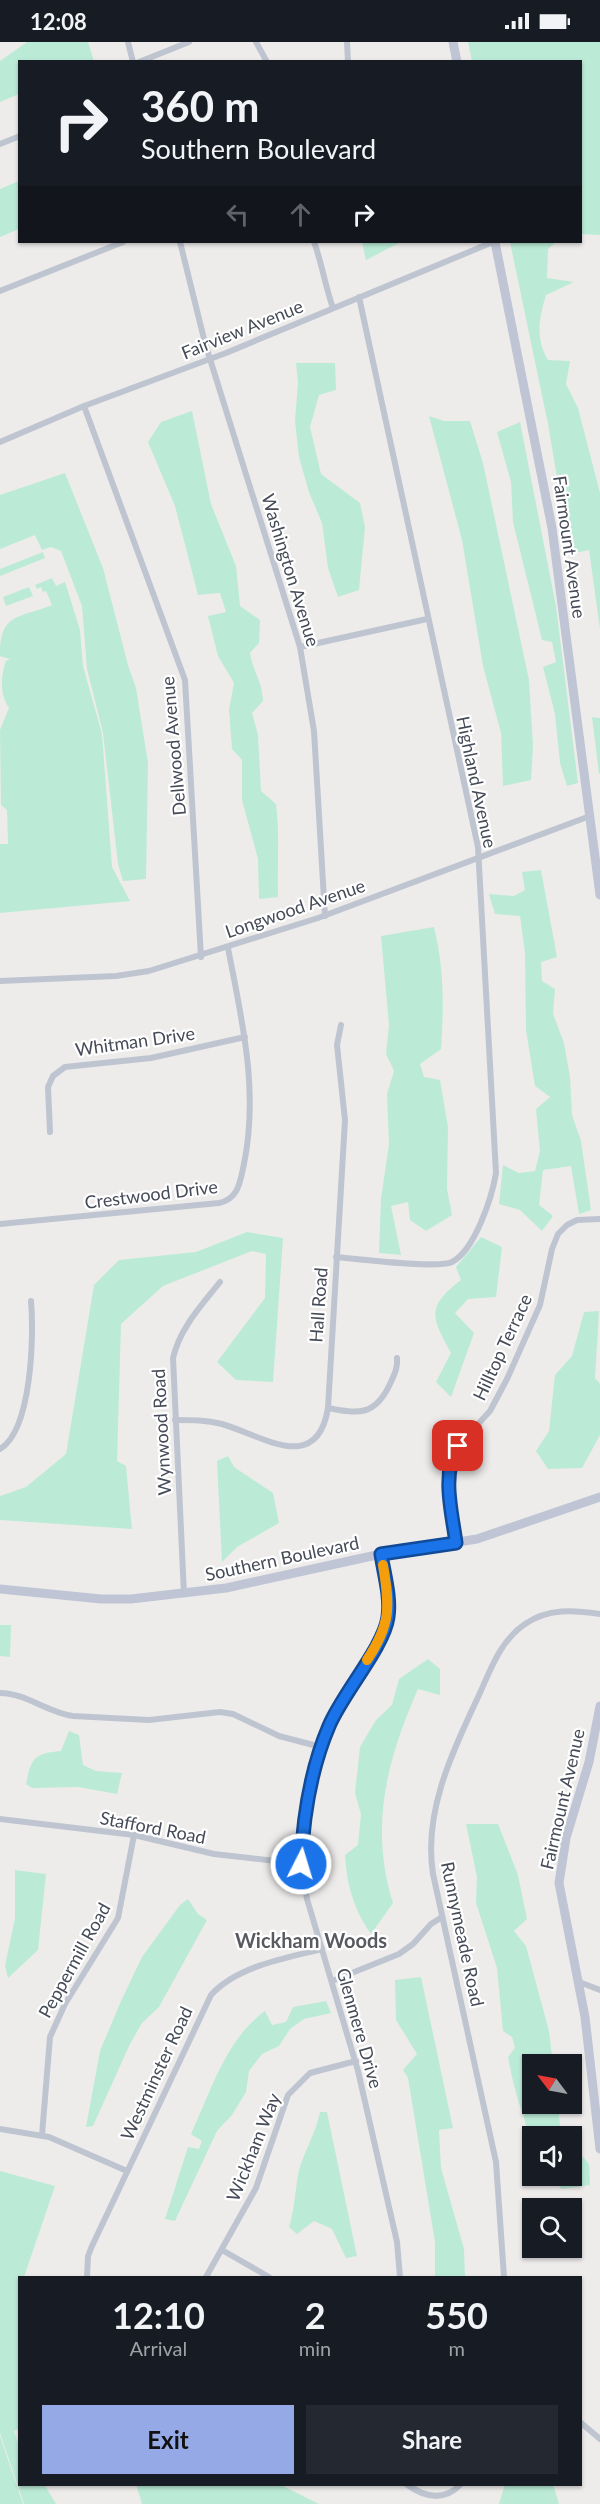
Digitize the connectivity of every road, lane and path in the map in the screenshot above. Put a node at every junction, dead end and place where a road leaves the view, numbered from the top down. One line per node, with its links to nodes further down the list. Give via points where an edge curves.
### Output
1 (128, 42): 6 (street)
2 (189, 42): 7 (street)
3 (256, 42): 8 (street)
4 (347, 42): 9 (street)
5 (453, 42): 10 (main road)
6 (132, 60)
7 (144, 60)
8 (266, 60)
9 (348, 60)
10 (457, 60)
11 (18, 137): 12 (street)
12 (0, 144)
13 (120, 243): 18 (street)
14 (180, 243): 21 (street, Washington Avenue)
15 (314, 243): 20 (street)
16 (492, 243): 19 (street, Fairview Avenue)
17 (494, 243): 26 (main road, Fairmount Avenue, via 546,486)
18 (0, 291)
19 (359, 297): 20 (street, Fairview Avenue); 24 (street, Highland Avenue)
20 (333, 308): 21 (street, Fairview Avenue)
21 (210, 358): 22 (street, Fairview Avenue); 25 (street, Washington Avenue)
22 (84, 406): 23 (street, Fairview Avenue); 31 (street, Dellwood Avenue, via 185,680)
23 (0, 442)
24 (427, 619): 25 (street); 27 (street, Highland Avenue)
25 (300, 647): 29 (street, Washington Avenue, via 315,731)
26 (590, 816): 27 (street, Longwood Avenue); 28 (main road, Fairmount Avenue)
27 (478, 858): 29 (street, Longwood Avenue); 38 (street, Highland Avenue, via 495,1155 493,1192 469,1245 452,1262 437,1265)
28 (600, 895)
29 (325, 916): 30 (street, Longwood Avenue)
30 (228, 948): 31 (street, Longwood Avenue); 34 (street, Crestwood Drive)
31 (201, 957): 32 (street, Longwood Avenue, via 133,975)
32 (0, 981)
33 (341, 1025): 38 (street, Hall Road, via 337,1045 345,1120)
34 (245, 1037): 35 (street, Whitman Drive, via 151,1058 64,1067 48,1087); 37 (street, Crestwood Drive, via 251,1119 239,1186 229,1200)
35 (50, 1132)
36 (600, 1219): 46 (street, Hilltop Terrace, via 578,1220 558,1234 540,1305 507,1379 490,1411 452,1456 448,1473)
37 (0, 1224)
38 (336, 1257): 42 (street, Hall Road)
39 (220, 1282): 43 (street, Wynwood Road, via 177,1341 173,1367)
40 (32, 1301): 44 (street, via 33,1350 28,1381 17,1428)
41 (397, 1358): 42 (street, via 397,1368 384,1397 372,1408 357,1412)
42 (328, 1408): 43 (street, Hall Road, via 315,1439 291,1448 222,1424)
43 (176, 1420): 49 (street, Wynwood Road)
44 (0, 1449)
45 (600, 1497): 46 (main road, Southern Boulevard, via 498,1534)
46 (456, 1543): 47 (main road, Southern Boulevard)
47 (381, 1554): 49 (main road, Southern Boulevard); 53 (street, Glenmere Drive, via 388,1597 386,1626 340,1704)
48 (0, 1589): 49 (main road, Southern Boulevard, via 101,1599)
49 (184, 1594)
50 (600, 1614): 57 (street, Runnymeade Road, via 564,1610 536,1617 510,1636 499,1653 451,1754 439,1795 432,1857)
51 (0, 1693): 53 (street, via 73,1716 149,1720 227,1713 279,1736)
52 (600, 1706): 60 (main road, Fairmount Avenue, via 589,1762 566,1838 559,1883)
53 (321, 1747): 56 (street, Glenmere Drive)
54 (0, 1819): 55 (street, Stafford Road)
55 (134, 1835): 56 (street, Stafford Road, via 214,1854); 64 (street, Peppermill Road, via 118,1918 65,2004 50,2037)
56 (301, 1864): 58 (street, Glenmere Drive, via 302,1882)
57 (442, 1917): 59 (street, via 399,1954); 72 (street, Runnymeade Road, via 496,2162)
58 (322, 1949): 59 (street, Glenmere Drive); 66 (street, Westminster Road, via 240,1973 218,1988 202,2010)
59 (332, 1981): 62 (street, Glenmere Drive)
60 (579, 1982): 61 (street); 65 (main road, Fairmount Avenue)
61 (600, 1990)
62 (356, 2061): 67 (street, Wickham Way, via 310,2073 288,2095 258,2182); 71 (street, Glenmere Drive, via 397,2242)
63 (0, 2129): 64 (street)
64 (42, 2135): 66 (street)
65 (600, 2149)
66 (127, 2171): 68 (street, Westminster Road, via 88,2256)
67 (222, 2250): 69 (street, Wickham Way); 70 (street)
68 (87, 2276)
69 (207, 2276)
70 (267, 2276)
71 (400, 2276)
72 (504, 2276)
73 (582, 2424): 74 (street)
74 (600, 2439)
75 (409, 2486): 76 (street, via 437,2497)
76 (458, 2486)

